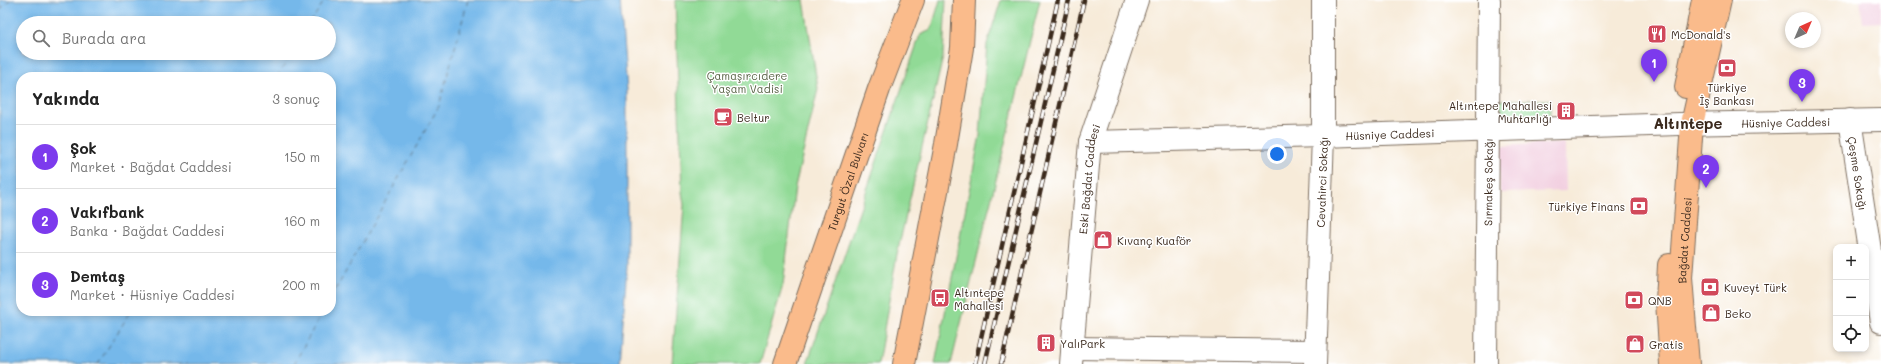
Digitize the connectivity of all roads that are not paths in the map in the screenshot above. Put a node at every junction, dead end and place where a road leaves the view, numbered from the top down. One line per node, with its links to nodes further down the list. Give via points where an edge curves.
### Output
1 (913, 0): 18 (main road, Turgut Özal Bulvarı, via 879,90)
2 (964, 0): 14 (main road, via 962,48)
3 (1137, 0): 13 (street, Eski Bağdat Caddesi)
4 (1323, 0): 12 (street, Cevahirci Sokağı)
5 (1489, 0): 11 (street, Sırmakeş Sokağı)
6 (1703, 0): 10 (main road, Bağdat Caddesi)
7 (1720, 0): 10 (main road, Bağdat Caddesi)
8 (1850, 120): 9 (street, Hüsniye Caddesi); 10 (street, Hüsniye Caddesi); 15 (street, Çeşme Sokağı)
9 (1881, 120)
10 (1685, 124): 11 (street, Hüsniye Caddesi); 22 (main road, Bağdat Caddesi, via 1667,301); 23 (main road, Bağdat Caddesi, via 1681,278)
11 (1486, 129): 12 (street, Hüsniye Caddesi); 21 (street, Sırmakeş Sokağı)
12 (1323, 136): 13 (street, Hüsniye Caddesi); 17 (street, Cevahirci Sokağı)
13 (1090, 142): 16 (street, Eski Bağdat Caddesi)
14 (916, 301): 19 (main road); 20 (main road)
15 (1881, 322)
16 (1072, 356): 17 (street)
17 (1315, 357)
18 (785, 364)
19 (892, 364)
20 (904, 364)
21 (1486, 364)
22 (1671, 364)
23 (1688, 364)

